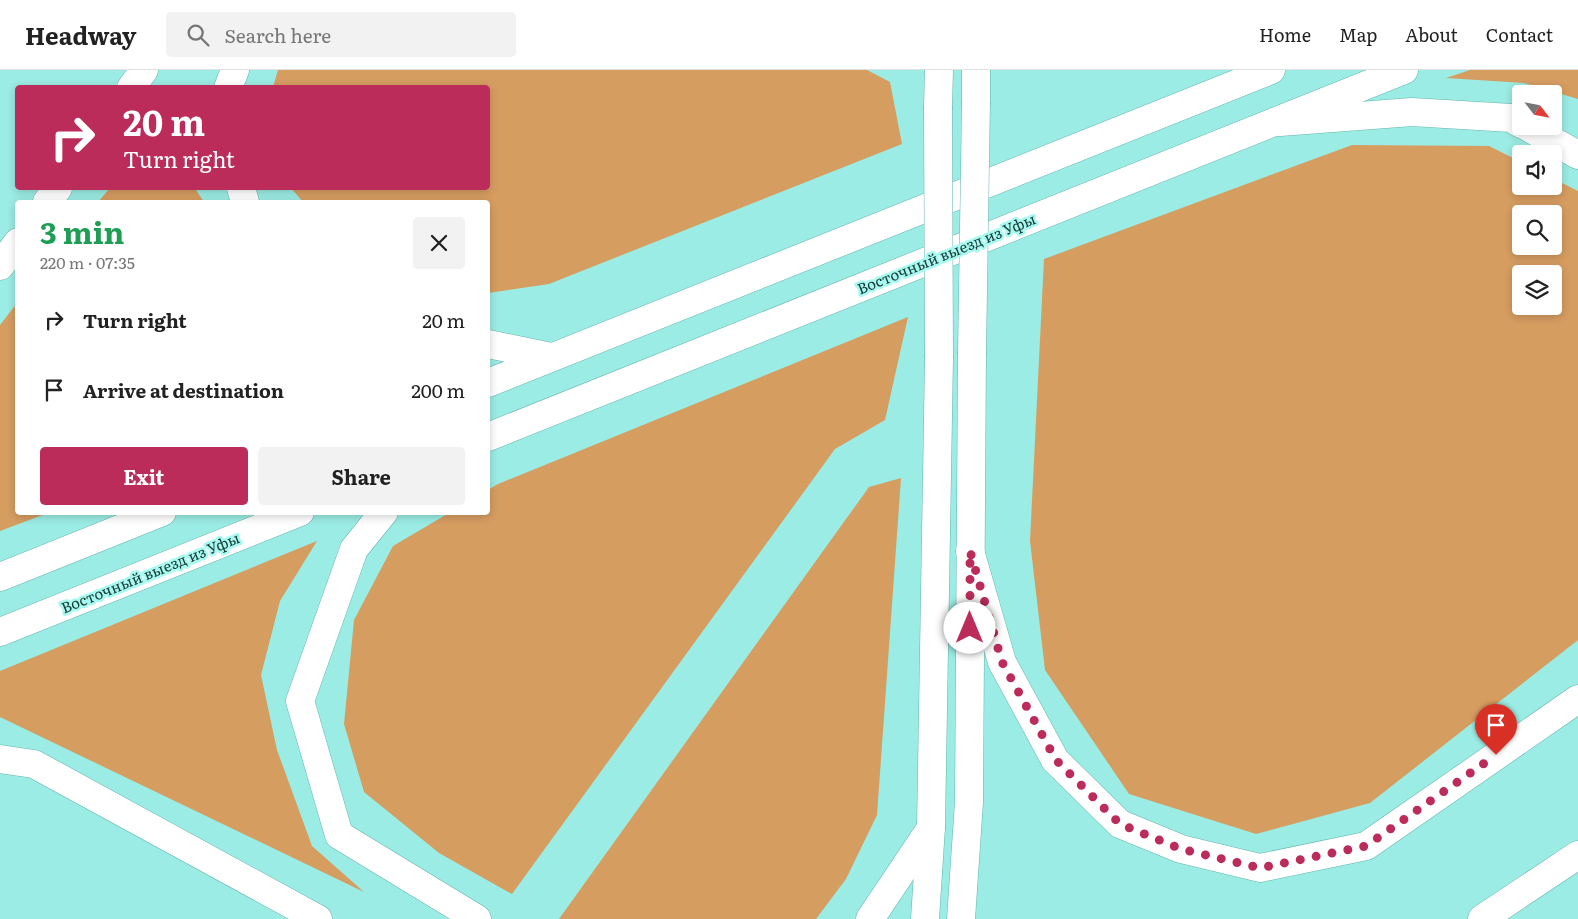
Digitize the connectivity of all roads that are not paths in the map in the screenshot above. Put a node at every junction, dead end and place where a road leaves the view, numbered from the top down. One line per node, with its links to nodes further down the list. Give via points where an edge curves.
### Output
1 (144, 70): 7 (street)
2 (235, 70): 8 (street)
3 (939, 70): 29 (street, bridge, via 939,358)
4 (976, 70): 24 (street, bridge)
5 (1271, 70): 18 (street)
6 (1404, 70): 10 (street, Восточный выезд из Уфы)
7 (133, 85)
8 (229, 85)
9 (1512, 119): 10 (street, via 1412,112)
10 (1271, 123): 20 (street, Восточный выезд из Уфы)
11 (1542, 135): 12 (street)
12 (1578, 155)
13 (56, 190): 14 (street)
14 (48, 200)
15 (15, 246): 16 (street)
16 (0, 266)
17 (490, 344): 18 (street)
18 (552, 357): 19 (street)
19 (490, 382)
20 (490, 437)
21 (155, 515): 25 (street)
22 (292, 515): 26 (street, Восточный выезд из Уфы)
23 (382, 515): 32 (street, via 354,549 300,701 339,835)
24 (970, 551): 27 (street, via 1002,662 1056,760 1120,824 1181,849 1260,868 1366,846); 35 (street, via 969,802)
25 (0, 577)
26 (0, 632)
27 (1578, 699)
28 (0, 759): 31 (street, via 34,764)
29 (932, 827): 33 (street); 34 (street)
30 (1578, 855): 36 (street)
31 (318, 919)
32 (477, 919)
33 (870, 919)
34 (925, 919)
35 (961, 919)
36 (1482, 919)

